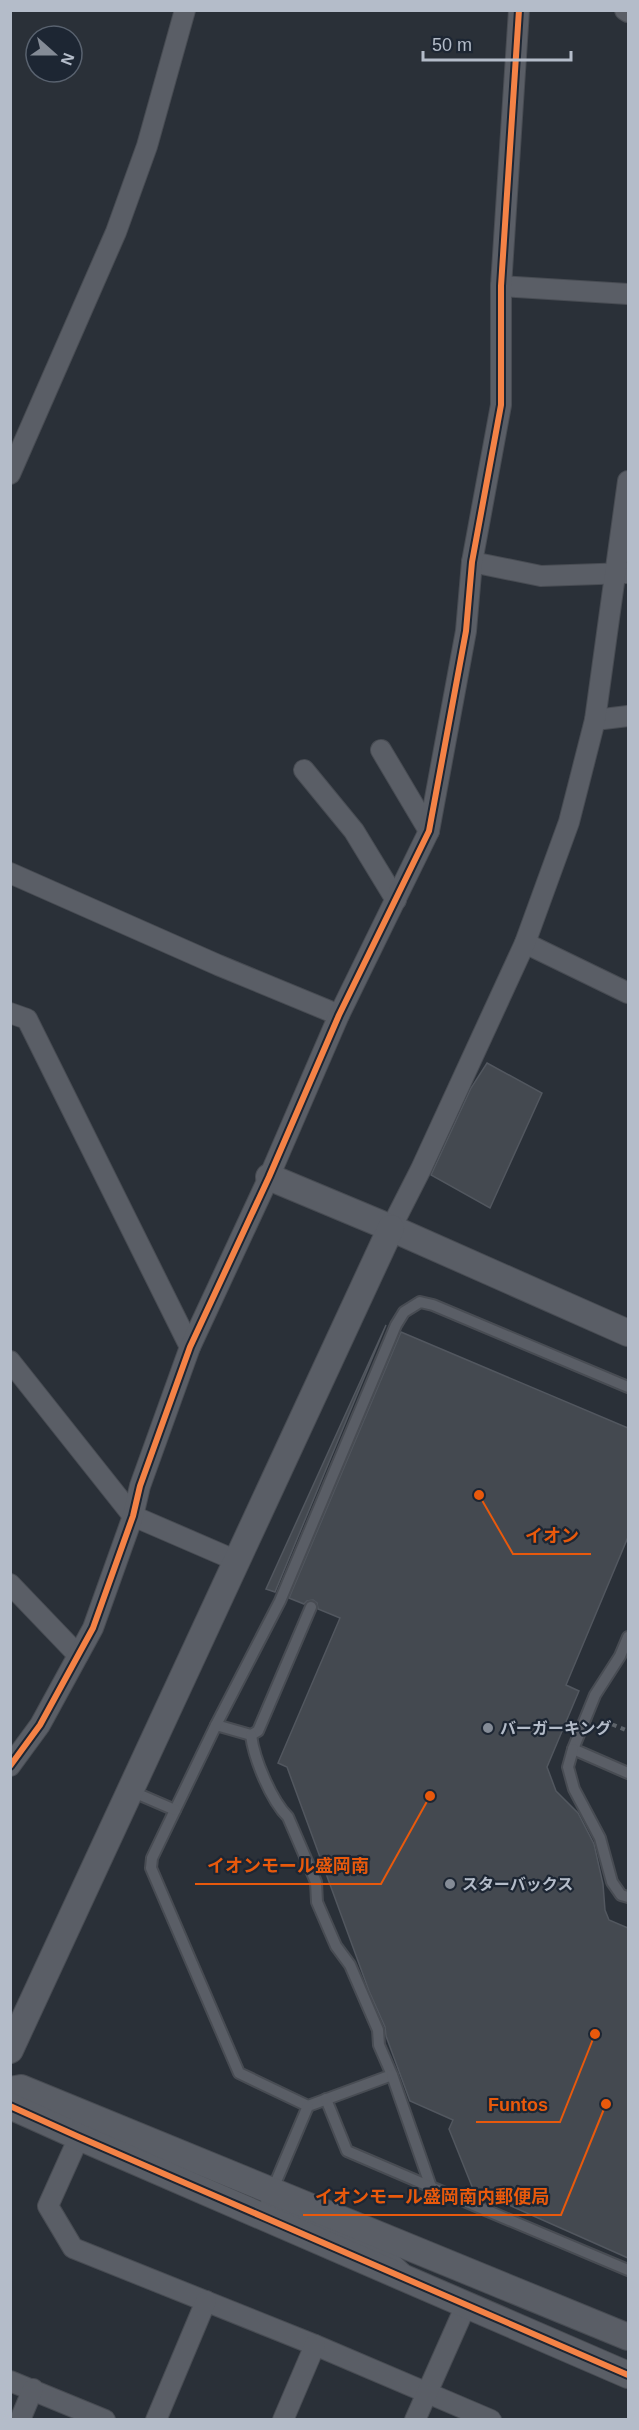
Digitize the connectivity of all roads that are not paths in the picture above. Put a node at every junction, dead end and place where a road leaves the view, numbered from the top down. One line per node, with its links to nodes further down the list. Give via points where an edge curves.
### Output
1 (185, 10): 5 (street, via 147,147 116,232)
2 (519, 10): 3 (street)
3 (501, 286): 4 (street); 7 (street, via 501,405)
4 (628, 294)
5 (10, 474)
6 (628, 482): 8 (street)
7 (472, 562): 8 (street, via 540,576); 13 (street, via 466,631)
8 (621, 574): 10 (street)
9 (628, 716): 10 (street)
10 (595, 720): 16 (street, via 569,822)
11 (381, 750): 13 (street)
12 (304, 770): 15 (street, via 354,831)
13 (429, 831): 15 (street)
14 (10, 873): 19 (street)
15 (396, 900): 19 (street)
16 (525, 944): 17 (street); 21 (street)
17 (628, 993)
18 (10, 1013): 23 (street, via 27,1019)
19 (339, 1015): 20 (street)
20 (269, 1177): 21 (street); 23 (street)
21 (391, 1228): 22 (street); 27 (street)
22 (628, 1333)
23 (190, 1347): 26 (street)
24 (10, 1361): 26 (street)
25 (628, 1387): 32 (lane, via 433,1305 420,1302 404,1312 280,1601)
26 (132, 1516): 27 (street); 31 (street, via 93,1628)
27 (237, 1561): 37 (street)
28 (10, 1584): 31 (street)
29 (311, 1607): 33 (lane, via 258,1731)
30 (628, 1637): 34 (lane, via 595,1695)
31 (78, 1655): 35 (street, via 40,1725)
32 (216, 1725): 33 (lane); 38 (lane)
33 (251, 1735): 41 (lane, via 253,1749 316,1882 316,1902 336,1946 350,1965 378,2030 379,2045)
34 (573, 1749): 36 (lane); 39 (lane, via 568,1767 574,1789 600,1838 612,1882 621,1895)
35 (13, 1756)
36 (628, 1773)
37 (130, 1791): 38 (lane); 40 (street)
38 (175, 1810): 45 (lane, via 151,1868 227,2048 239,2073)
39 (628, 1897)
40 (10, 2050)
41 (392, 2075): 43 (lane); 47 (lane)
42 (10, 2090): 48 (street, via 21,2088)
43 (326, 2099): 45 (lane); 47 (lane, via 347,2151)
44 (10, 2106): 46 (street)
45 (308, 2106): 48 (lane)
46 (79, 2138): 50 (street); 51 (street, via 48,2206 73,2248)
47 (431, 2187): 49 (lane)
48 (272, 2191): 50 (street, via 271,2203 372,2246); 53 (street)
49 (628, 2270)
50 (413, 2282): 52 (street)
51 (206, 2301): 54 (street); 61 (street)
52 (466, 2305): 55 (street); 58 (street)
53 (628, 2337)
54 (315, 2345): 58 (street); 62 (street)
55 (628, 2376)
56 (10, 2380): 57 (street)
57 (33, 2389): 59 (street); 60 (street)
58 (427, 2392): 63 (street); 64 (street)
59 (20, 2420)
60 (105, 2420)
61 (156, 2420)
62 (283, 2420)
63 (415, 2420)
64 (491, 2420)

